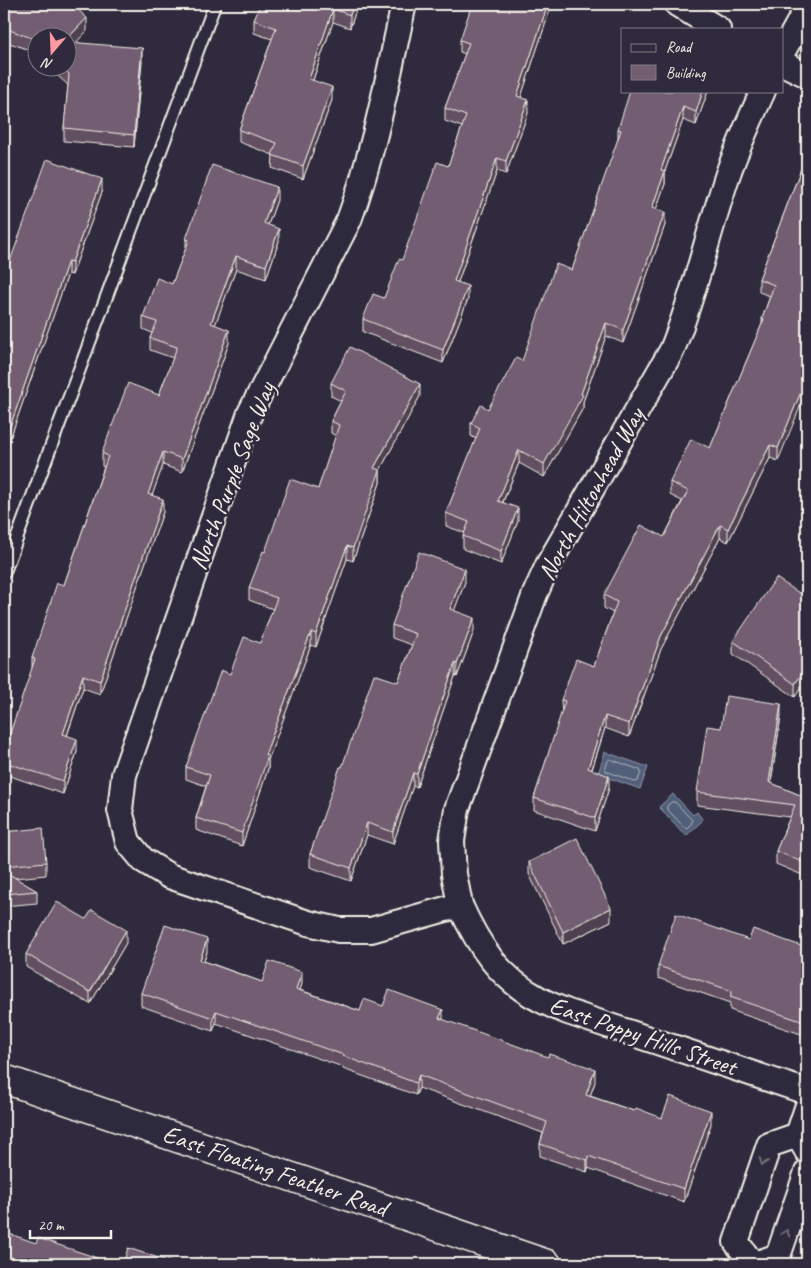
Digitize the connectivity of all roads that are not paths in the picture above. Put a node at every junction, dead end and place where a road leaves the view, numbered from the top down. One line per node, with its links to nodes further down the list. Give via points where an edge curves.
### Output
1 (214, 4): 10 (lane)
2 (404, 4): 11 (street, North Purple Sage Way, via 360,190 349,220 250,413 124,775 120,810 128,842 143,860 169,876 308,923 339,930 371,930)
3 (677, 4): 5 (street)
4 (807, 8): 6 (street)
5 (716, 28)
6 (784, 49)
7 (784, 64): 8 (street)
8 (807, 75)
9 (764, 92): 11 (street, North Hiltonhead Way, via 730,170 684,321 672,350 548,565 535,594 458,810 452,841)
10 (4, 572)
11 (460, 905): 13 (street, East Poppy Hills Street, via 473,934 491,959 513,982 538,999)
12 (4, 1079): 17 (main road, East Floating Feather Road)
13 (807, 1092)
14 (807, 1108): 15 (street)
15 (803, 1143): 18 (street, one-way to 18, via 769,1145 736,1242)
16 (807, 1172): 18 (street, one-way to 16, via 778,1256)
17 (547, 1264)
18 (754, 1264)

